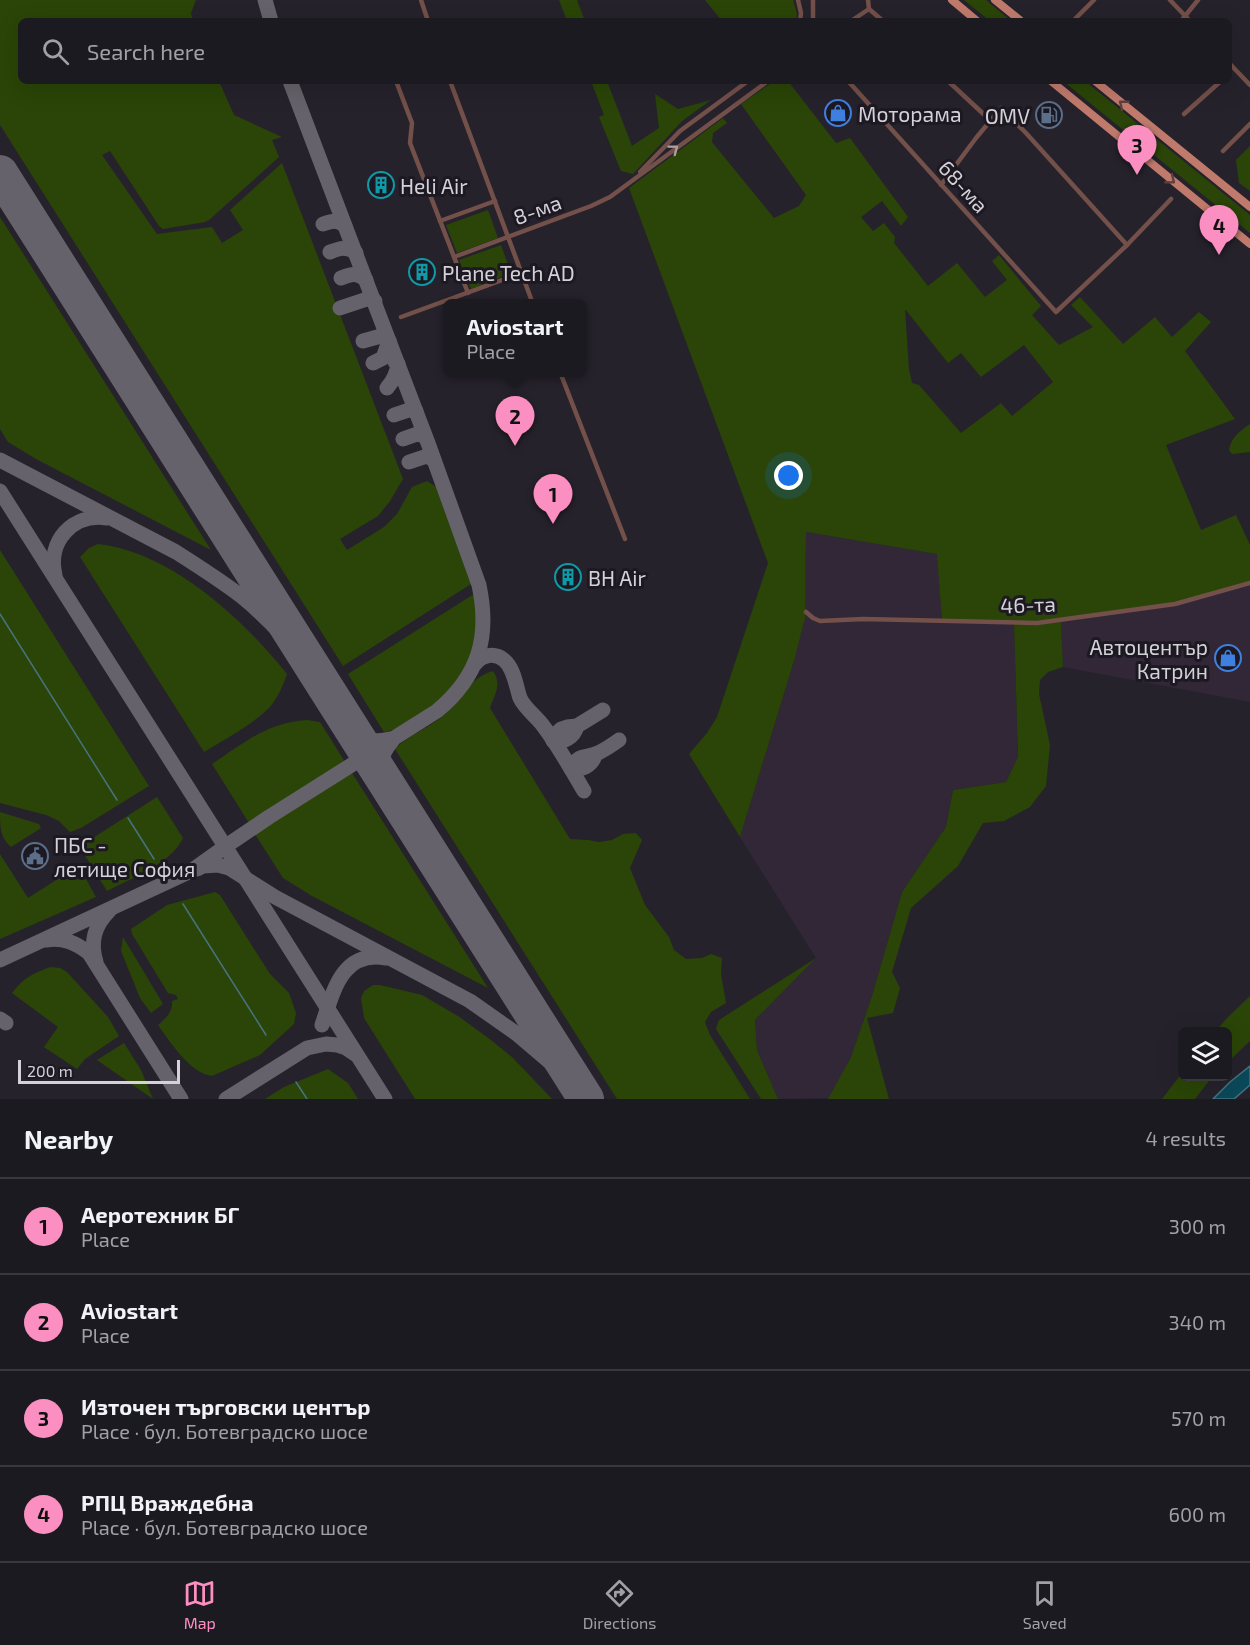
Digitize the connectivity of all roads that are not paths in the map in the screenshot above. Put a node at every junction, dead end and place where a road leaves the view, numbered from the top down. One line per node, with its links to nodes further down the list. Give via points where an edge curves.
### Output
1 (421, 0): 15 (street)
2 (798, 0): 16 (street)
3 (813, 0): 17 (street)
4 (943, 0): 12 (main road)
5 (952, 0): 12 (main road)
6 (995, 0): 21 (main road)
7 (1082, 0): 13 (street)
8 (1094, 0): 13 (street)
9 (1170, 0): 23 (street)
10 (1198, 0): 24 (street)
11 (869, 1): 14 (street)
12 (959, 6): 20 (main road)
13 (1088, 6): 22 (street)
14 (869, 9): 18 (street); 19 (street)
15 (427, 18)
16 (800, 18)
17 (813, 18)
18 (856, 18)
19 (880, 18)
20 (973, 18)
21 (1017, 18)
22 (1076, 18)
23 (1182, 18)
24 (1184, 18)
25 (1232, 67): 26 (street)
26 (1234, 69): 36 (street)
27 (397, 84): 46 (street, via 412,123 410,143)
28 (451, 84): 44 (street)
29 (744, 84): 41 (street, 8-ма, via 680,130)
30 (761, 84): 41 (street, 8-ма, one-way to 30)
31 (851, 84): 42 (street, 68-ма)
32 (951, 84): 38 (street)
33 (1055, 84): 48 (main road, one-way to 48)
34 (1099, 84): 45 (main road, one-way to 34)
35 (1218, 84): 37 (street)
36 (1250, 85)
37 (1184, 114)
38 (991, 121): 42 (street); 49 (street, via 1001,108)
39 (1250, 124): 40 (street)
40 (1223, 151)
41 (627, 184): 47 (street, 8-ма, via 591,206)
42 (941, 185): 49 (street, 68-ма, via 1056,312)
43 (1171, 199): 49 (street)
44 (495, 201): 46 (street); 47 (street)
45 (1250, 207)
46 (440, 221): 50 (street)
47 (508, 238): 50 (street, 8-ма); 51 (street)
48 (1250, 244)
49 (1127, 245)
50 (454, 257): 52 (street)
51 (521, 273): 52 (street); 54 (street)
52 (468, 293): 53 (street)
53 (451, 299)
54 (531, 299)
55 (443, 302): 56 (street)
56 (401, 317)
57 (562, 377): 58 (street)
58 (626, 539)
59 (1250, 583): 60 (street, 46-та, via 1175,604 1037,623 820,621)
60 (806, 612)

